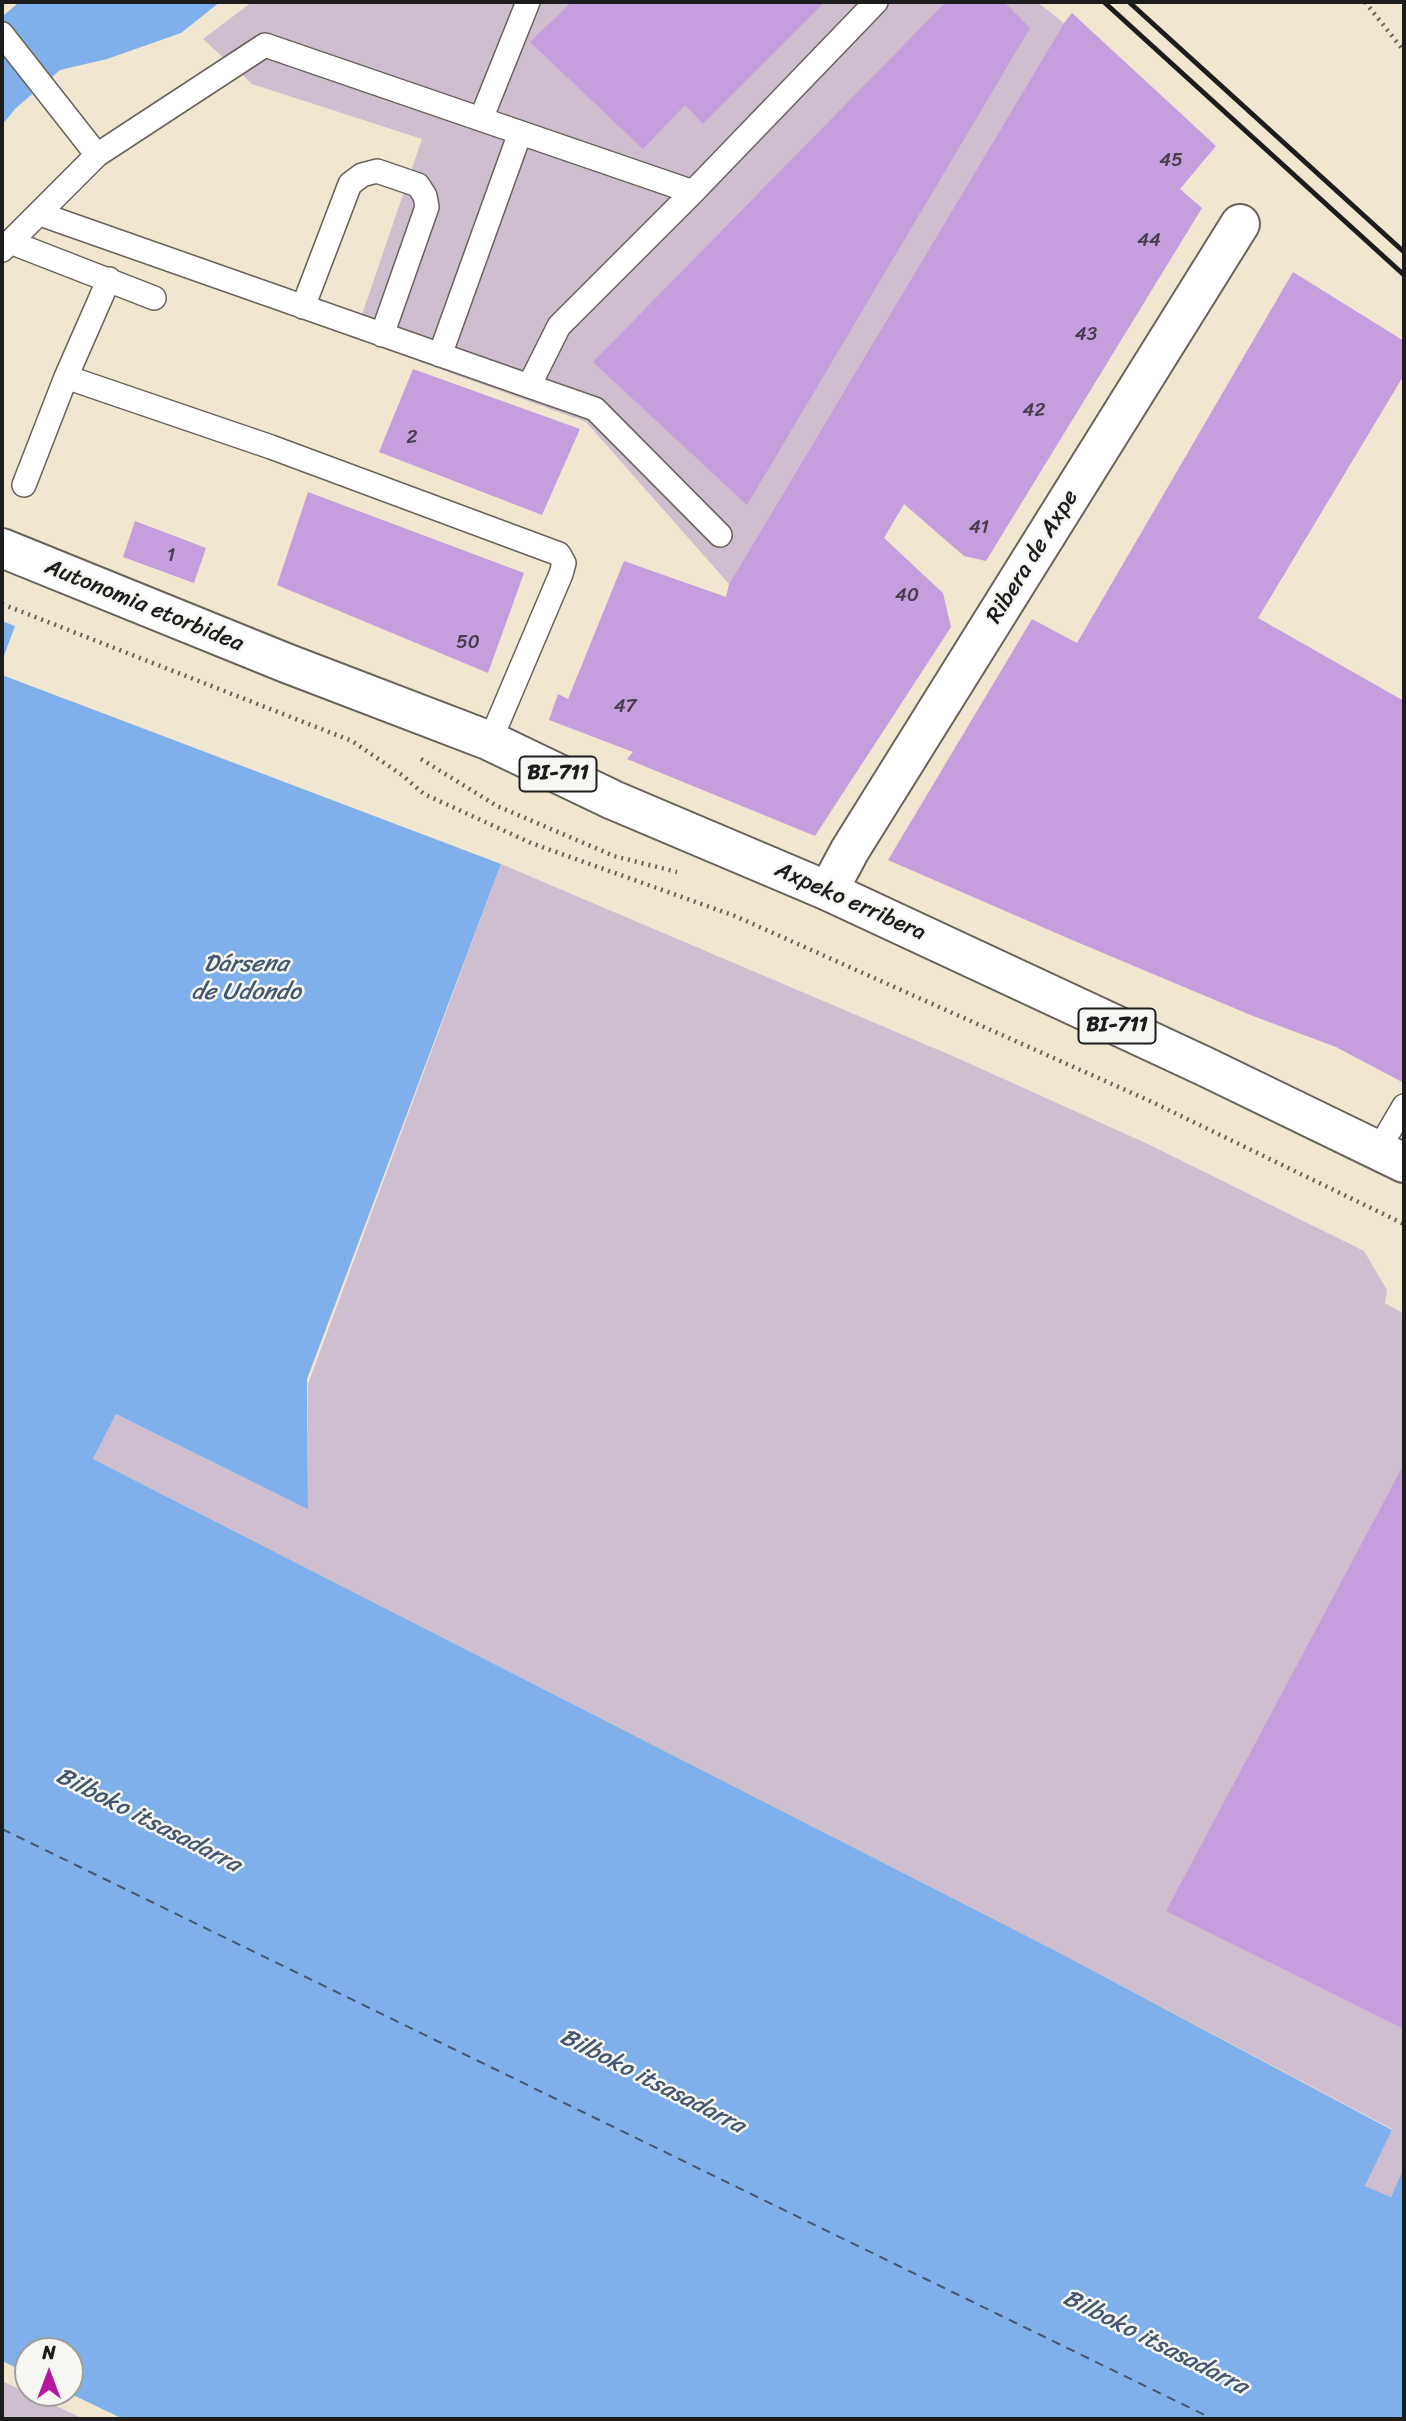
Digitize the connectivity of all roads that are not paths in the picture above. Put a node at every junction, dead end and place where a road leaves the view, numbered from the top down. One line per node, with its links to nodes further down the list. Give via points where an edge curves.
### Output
1 (528, 2): 4 (lane)
2 (876, 2): 7 (lane)
3 (2, 34): 6 (lane)
4 (481, 119): 5 (lane); 6 (lane, via 265,45)
5 (520, 133): 7 (lane); 15 (lane)
6 (97, 155): 8 (lane)
7 (693, 192): 17 (lane, via 559,326)
8 (40, 214): 10 (lane); 13 (lane)
9 (1240, 224): 23 (main road, Ribera de Axpe)
10 (6, 246): 11 (lane)
11 (109, 279): 12 (lane); 16 (lane)
12 (155, 298)
13 (303, 307): 14 (lane); 14 (lane, via 350,184 377,172 418,185 427,207)
14 (382, 335): 15 (lane)
15 (440, 355): 17 (lane)
16 (66, 377): 18 (lane); 22 (lane, via 559,554 564,563 561,574)
17 (530, 386): 19 (lane, via 595,409)
18 (24, 485)
19 (719, 534)
20 (2, 548): 21 (main road, Autonomia etorbidea / BI-711)
21 (286, 663): 22 (main road, Axpeko erribera / BI-711)
22 (490, 741): 23 (main road, Axpeko erribera / BI-711, via 613,800)
23 (828, 891): 25 (main road, Axpeko erribera / BI-711)
24 (1404, 1106): 25 (lane)
25 (1391, 1156)

